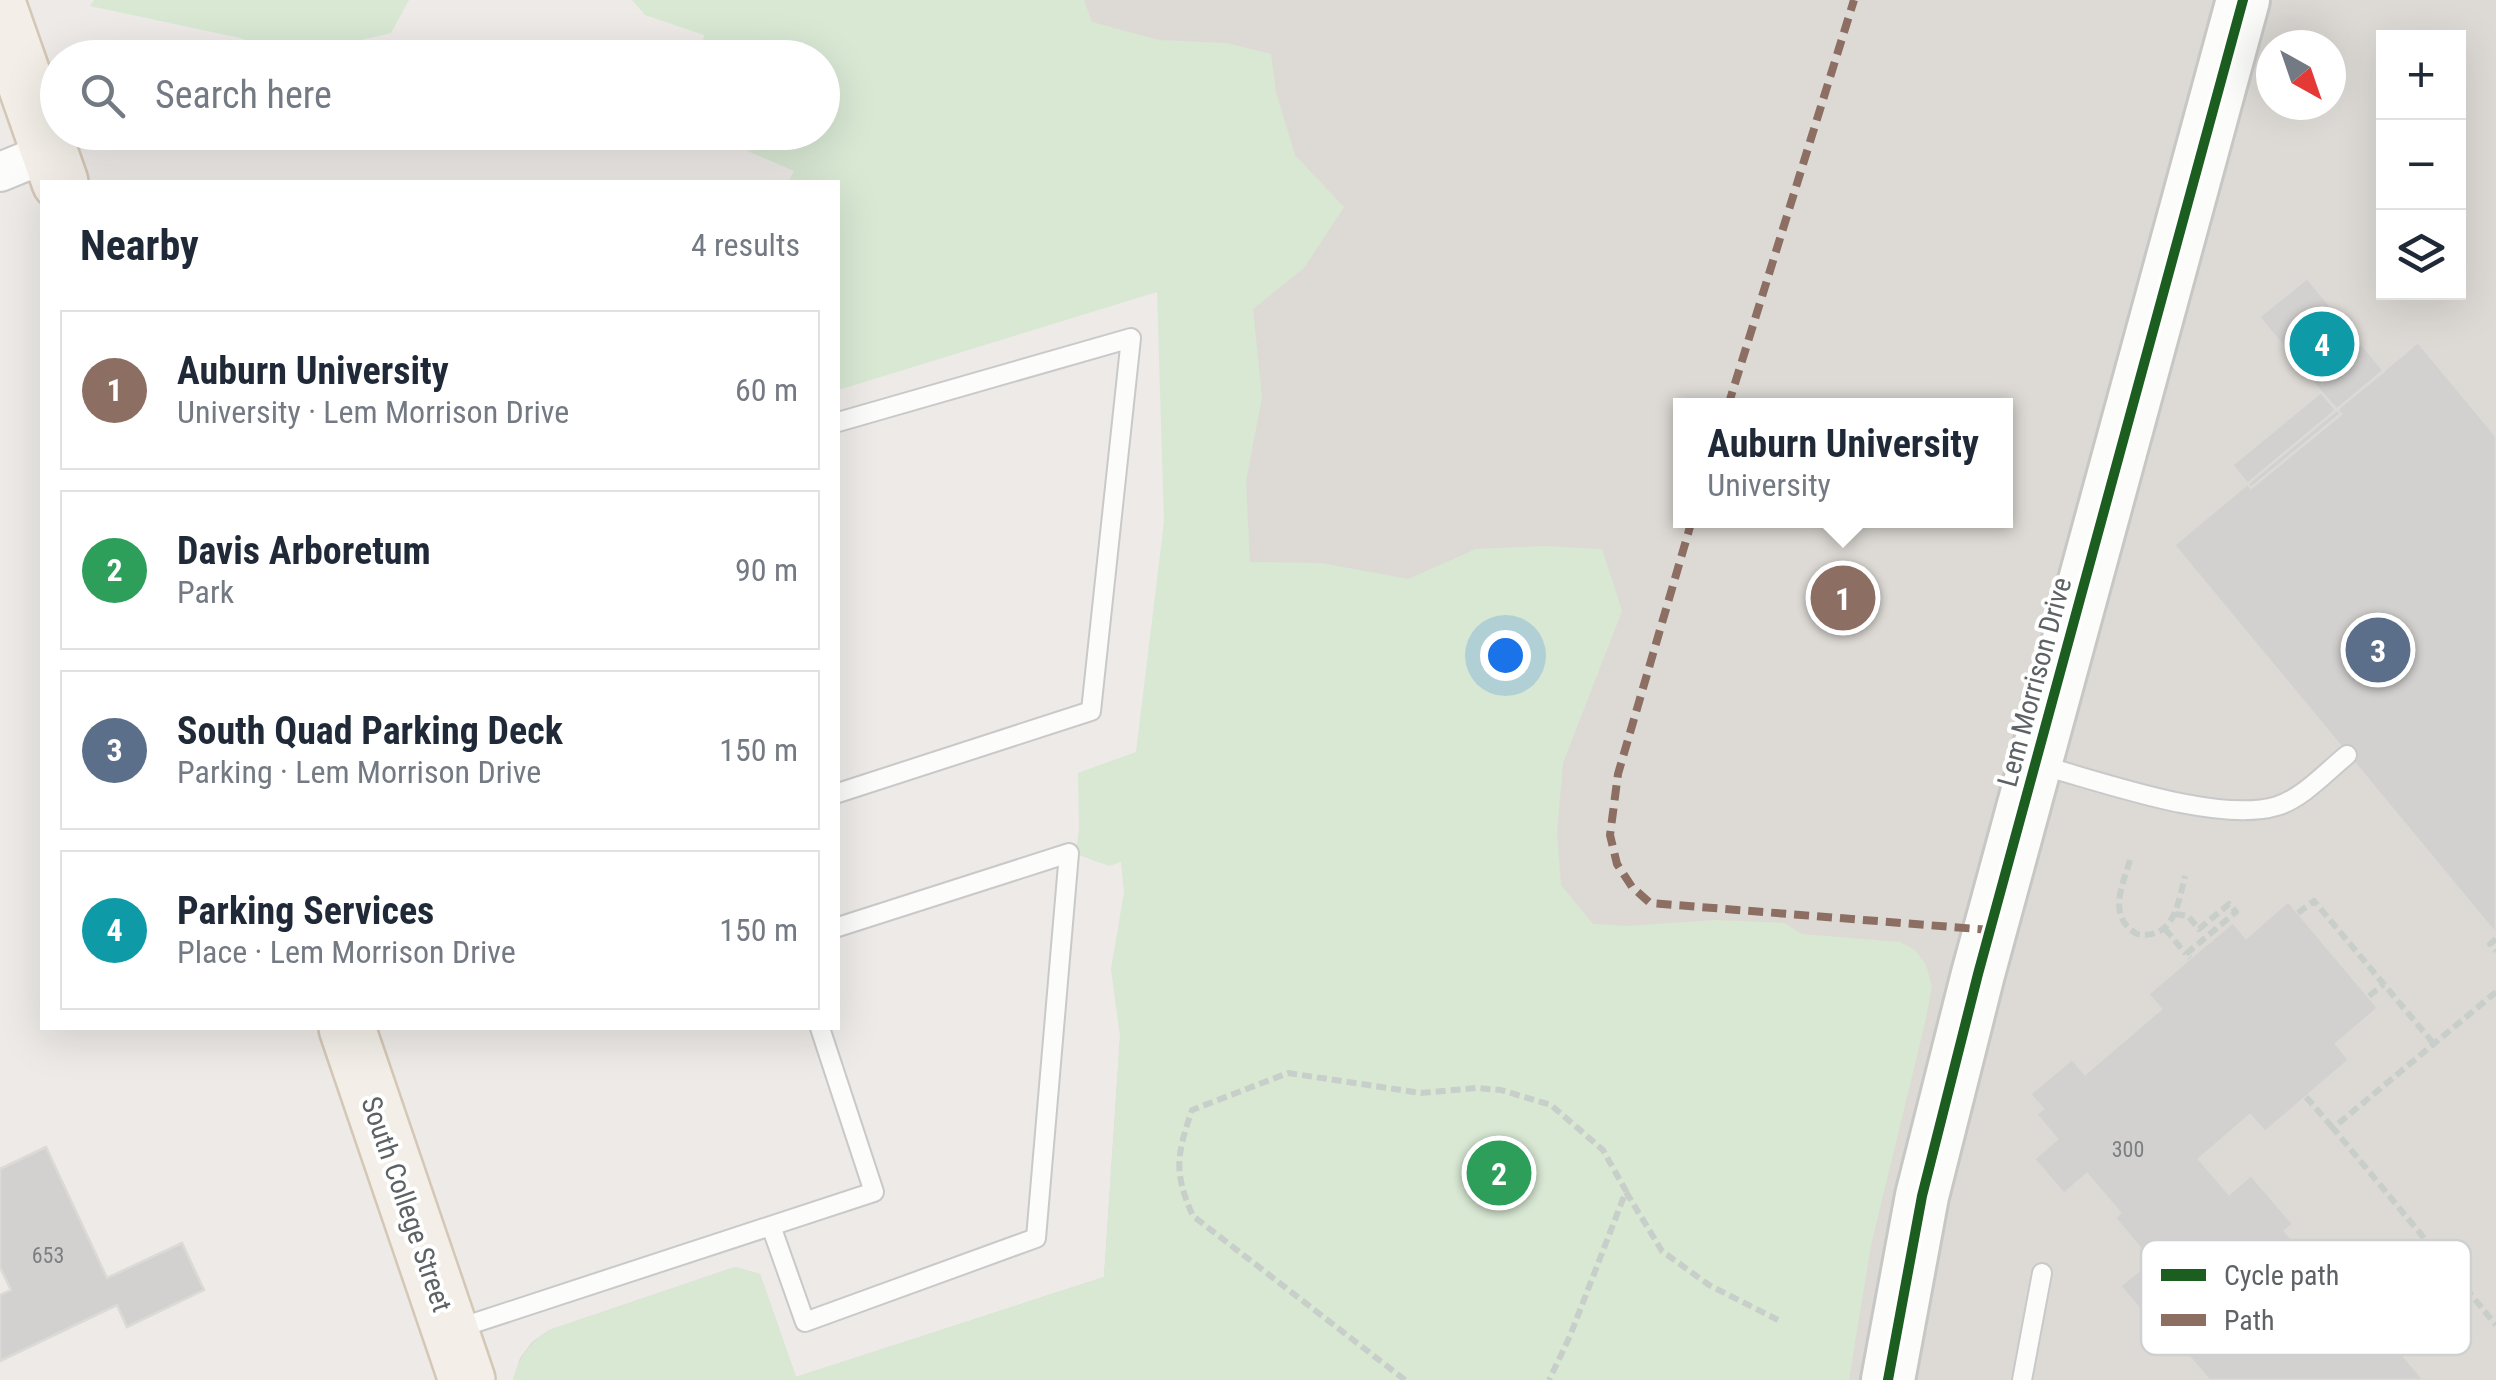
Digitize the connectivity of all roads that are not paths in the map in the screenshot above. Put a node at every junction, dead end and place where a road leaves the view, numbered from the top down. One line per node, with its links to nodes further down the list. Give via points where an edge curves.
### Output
1 (2243, 0): 8 (street, Lem Morrison Drive)
2 (0, 11): 3 (main road)
3 (40, 127)
4 (54, 167): 5 (street)
5 (0, 172)
6 (840, 421): 9 (lane, via 1131,338 1092,711)
7 (2347, 755): 8 (lane, via 2278,806 2233,810)
8 (2036, 764): 16 (street, Lem Morrison Drive, via 1922,1196)
9 (840, 792)
10 (840, 927): 13 (lane, via 1069,853 1036,1238 805,1322)
11 (348, 1030): 15 (main road, South College Street)
12 (821, 1030): 13 (lane, via 874,1192)
13 (771, 1226): 15 (lane)
14 (2042, 1273): 17 (lane)
15 (459, 1356)
16 (1888, 1380)
17 (2022, 1380)

